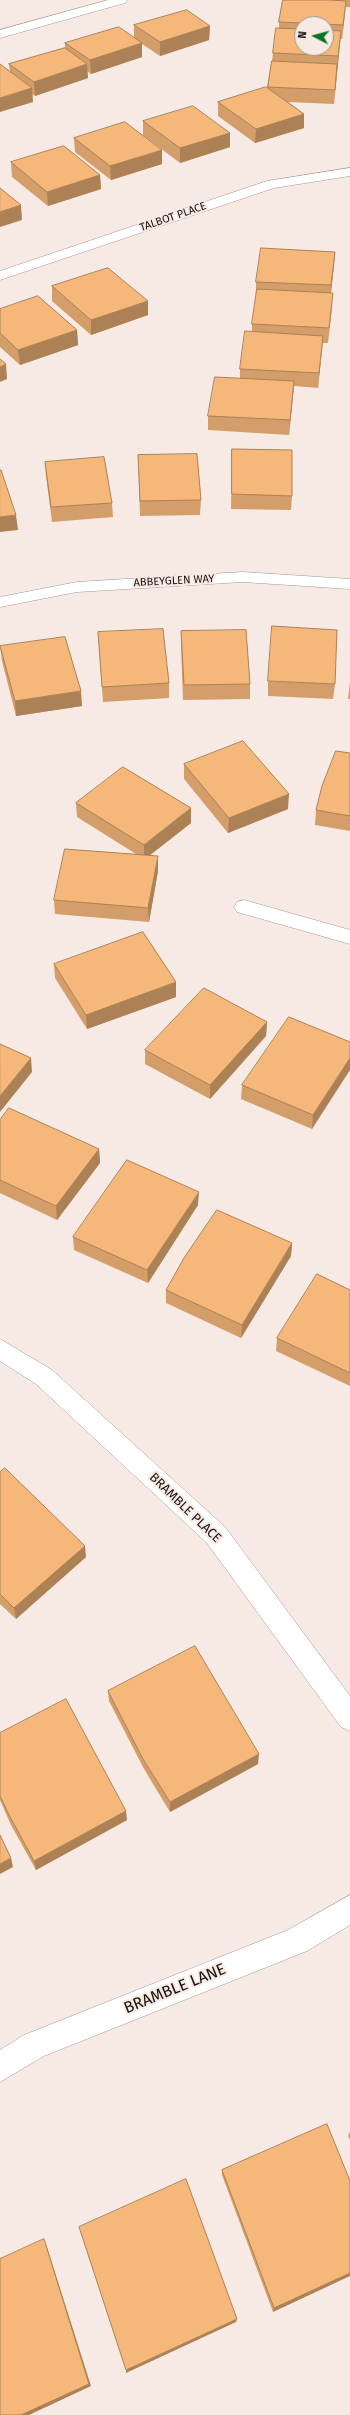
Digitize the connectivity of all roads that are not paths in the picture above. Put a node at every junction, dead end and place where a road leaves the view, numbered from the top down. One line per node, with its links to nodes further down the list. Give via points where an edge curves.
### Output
1 (121, 0): 2 (street)
2 (0, 34)
3 (350, 172): 4 (street, TALBOT PLACE, via 272,184)
4 (0, 276)
5 (350, 584): 6 (street, ABBEYGLEN WAY, via 243,577 77,587)
6 (0, 602)
7 (244, 907): 8 (street)
8 (350, 937)
9 (0, 1349): 10 (street, BRAMBLE PLACE, via 44,1377 216,1535)
10 (350, 1718)
11 (350, 1909): 12 (street, BRAMBLE LANE, via 297,1941 34,2045)
12 (0, 2067)

